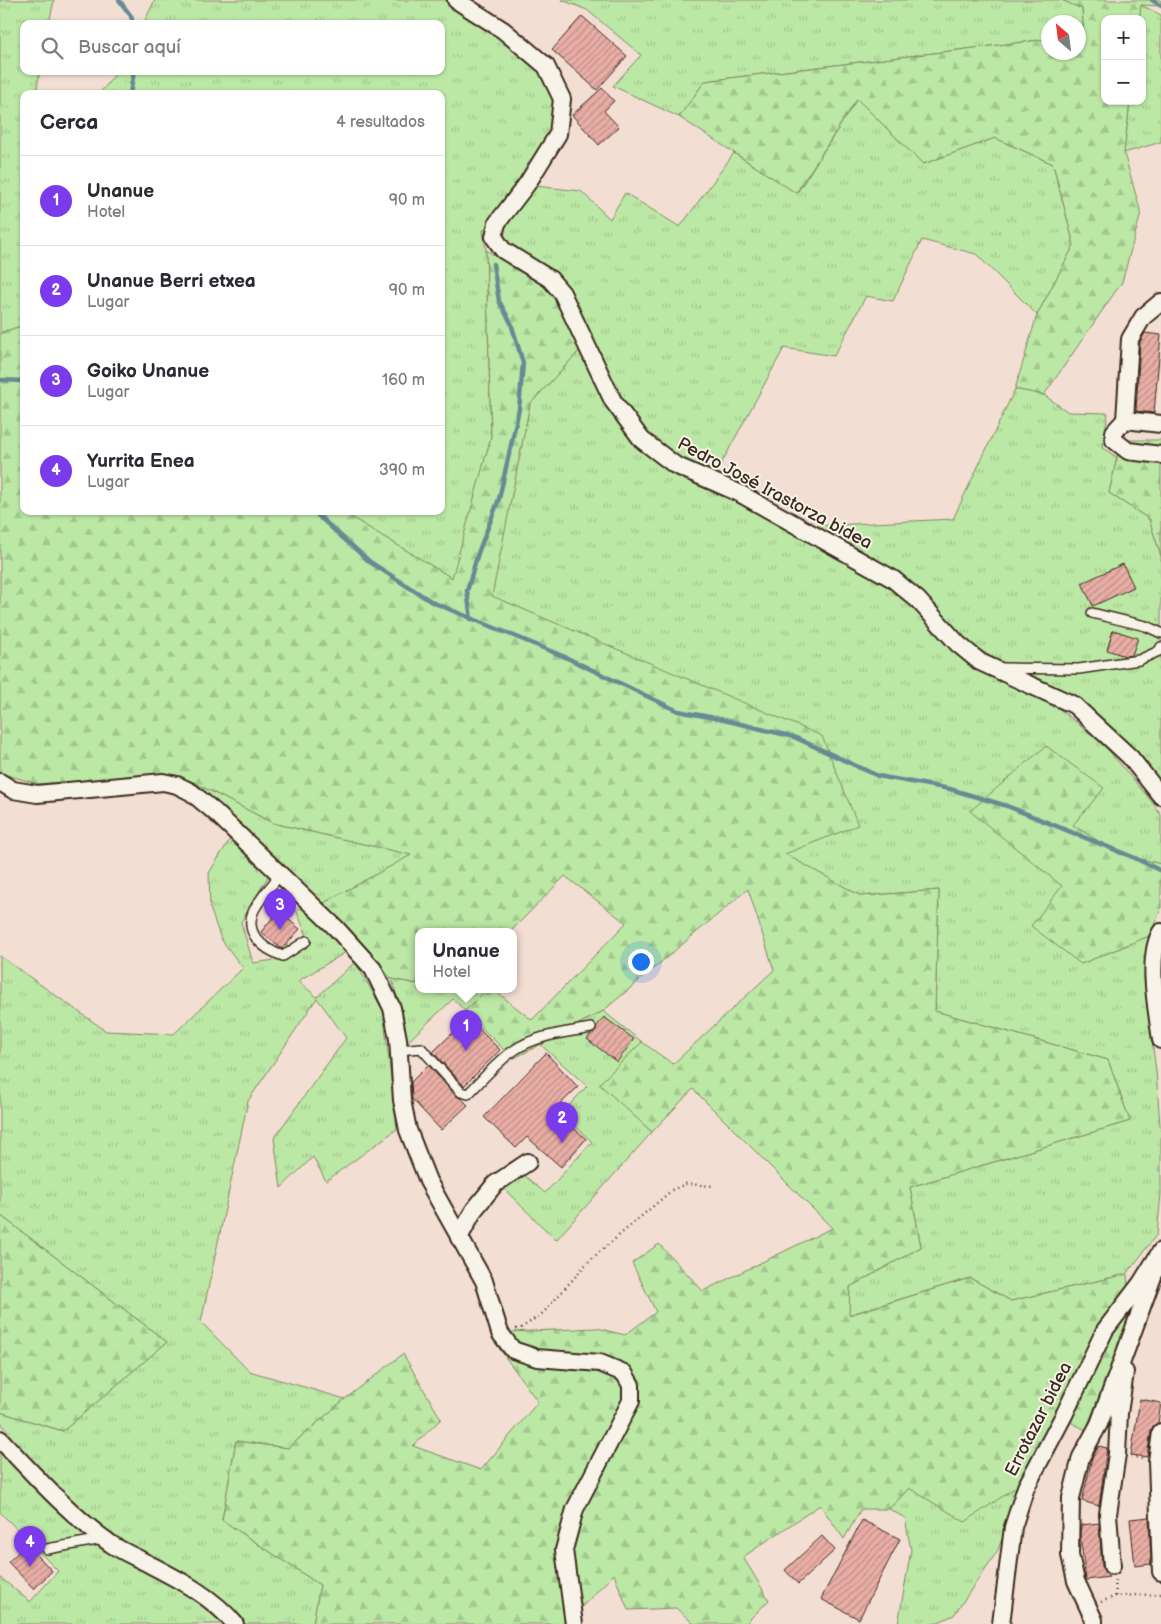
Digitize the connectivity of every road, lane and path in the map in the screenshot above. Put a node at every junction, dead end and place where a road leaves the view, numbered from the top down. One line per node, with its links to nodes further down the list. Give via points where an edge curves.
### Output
1 (456, 0): 9 (street, Pedro José Irastorza bidea, via 503,30 546,66 562,99 558,134 527,184 497,223 494,237 503,250 550,279 562,293 613,401 642,440 675,465 739,493 893,579 918,600 958,644)
2 (1161, 302): 3 (street, via 1143,317 1130,339)
3 (1125, 420): 4 (street); 5 (street, via 1114,432 1114,440 1128,450)
4 (1161, 424)
5 (1161, 455)
6 (1092, 613): 7 (lane, via 1146,626)
7 (1161, 633)
8 (1161, 647): 9 (lane, via 1139,660 1079,669)
9 (993, 668): 11 (street, Pedro José Irastorza bidea, via 1074,705 1130,757)
10 (0, 782): 12 (street, via 13,790 37,794 146,783 177,785 216,813)
11 (1161, 796)
12 (280, 875): 14 (lane, via 254,911 251,924 255,937 262,946 283,956); 17 (street, via 336,928 373,969 392,1008)
13 (1161, 932): 16 (street, via 1153,962)
14 (306, 941)
15 (591, 1028): 17 (lane, via 526,1043 512,1051 468,1094 461,1092 421,1048)
16 (1161, 1040)
17 (398, 1050): 20 (street, via 408,1130 428,1181)
18 (528, 1162): 20 (street, via 495,1184 474,1210)
19 (714, 1186): 22 (path, via 686,1184 672,1190 589,1261 543,1313 521,1328)
20 (459, 1238): 22 (street, via 484,1281)
21 (1161, 1252): 23 (street, Errotazar bidea); 36 (street, Errotazar bidea, via 1105,1330 1026,1487 1014,1527)
22 (500, 1333): 35 (street, via 513,1350 537,1358 600,1363 624,1373 631,1385 631,1401 575,1509 564,1550)
23 (1131, 1335): 26 (street, Errotazar bidea, via 1119,1413); 33 (street, Errotazar bidea, via 1099,1424 1081,1457 1071,1498 1070,1555 1076,1581)
24 (1161, 1432): 27 (street)
25 (0, 1439): 28 (street, via 78,1518)
26 (1117, 1454): 27 (path); 30 (street, Errotazar bidea, via 1108,1514)
27 (1157, 1461): 31 (street)
28 (105, 1539): 29 (lane); 34 (street, via 189,1585 224,1611)
29 (47, 1549)
30 (1112, 1566)
31 (1161, 1572)
32 (1161, 1594): 33 (path, via 1116,1596)
33 (1088, 1607): 37 (street, Errotazar bidea)
34 (235, 1624)
35 (574, 1624)
36 (1002, 1624)
37 (1094, 1624)

